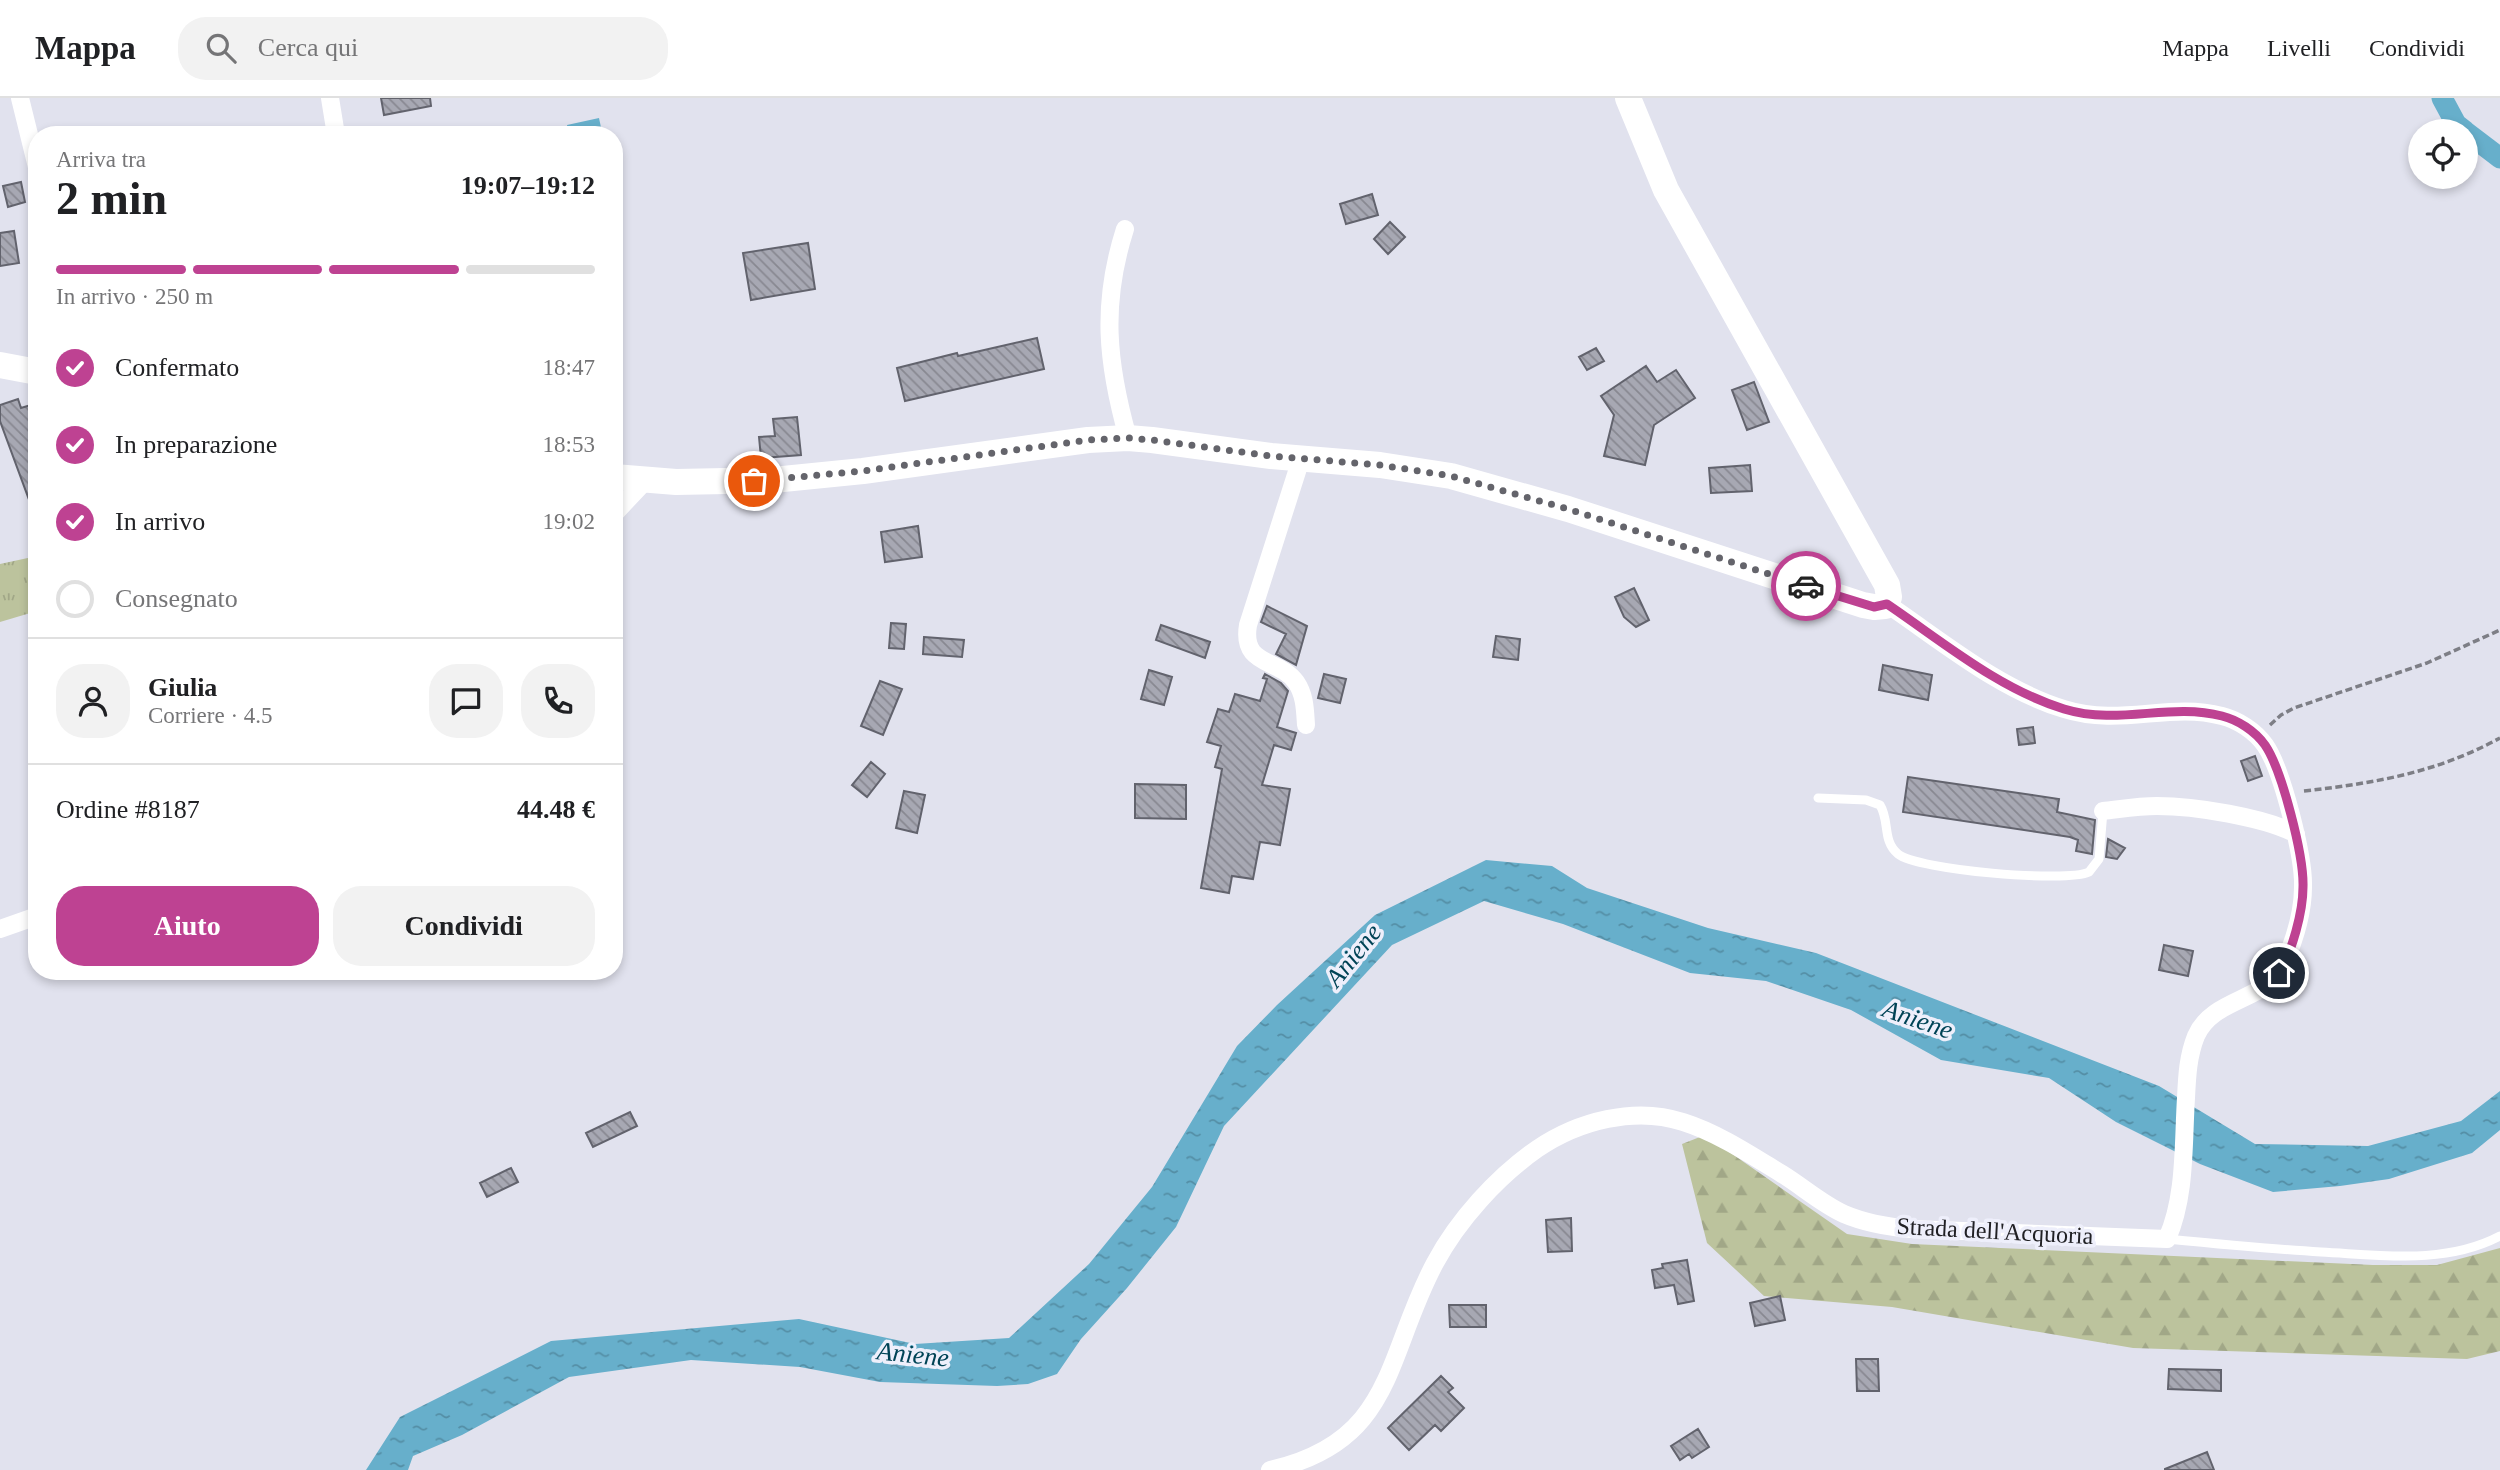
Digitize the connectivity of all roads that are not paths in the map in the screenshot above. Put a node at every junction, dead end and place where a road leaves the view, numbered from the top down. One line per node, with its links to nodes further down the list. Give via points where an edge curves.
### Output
1 (20, 98): 5 (street)
2 (330, 98): 4 (street)
3 (1628, 98): 14 (street, via 1666,190 1887,585)
4 (335, 126)
5 (28, 130)
6 (1125, 229): 9 (street, via 1111,280 1109,323 1114,377)
7 (0, 365): 8 (street)
8 (28, 370)
9 (1128, 438): 10 (street); 12 (street, via 794,478 689,483)
10 (1301, 459): 14 (street, via 1416,469 1474,482 1863,605); 15 (street, via 1247,638 1254,655 1297,683 1304,697)
11 (623, 478): 12 (street)
12 (646, 480): 13 (street)
13 (623, 504)
14 (1887, 604): 18 (street, via 1991,674 2064,709 2113,718 2202,712 2232,719 2260,738 2272,757)
15 (1306, 724)
16 (1818, 798): 17 (lane, via 1880,805 1888,843 1911,862 2003,874 2069,876 2089,872 2099,859)
17 (2102, 811): 18 (street, via 2177,807 2266,822)
18 (2296, 834): 22 (street, via 2303,897 2283,967 2269,984 2218,1010 2202,1025 2190,1055 2181,1181)
19 (28, 919): 20 (street)
20 (0, 929)
21 (2500, 1236): 22 (lane, via 2456,1251 2403,1256)
22 (2167, 1239): 23 (street, Strada dell'Acquoria, via 1878,1224 1826,1205 1761,1161 1684,1122 1652,1116 1595,1122 1536,1150 1471,1210 1435,1264 1385,1387 1348,1434 1314,1457)
23 (1270, 1470)

